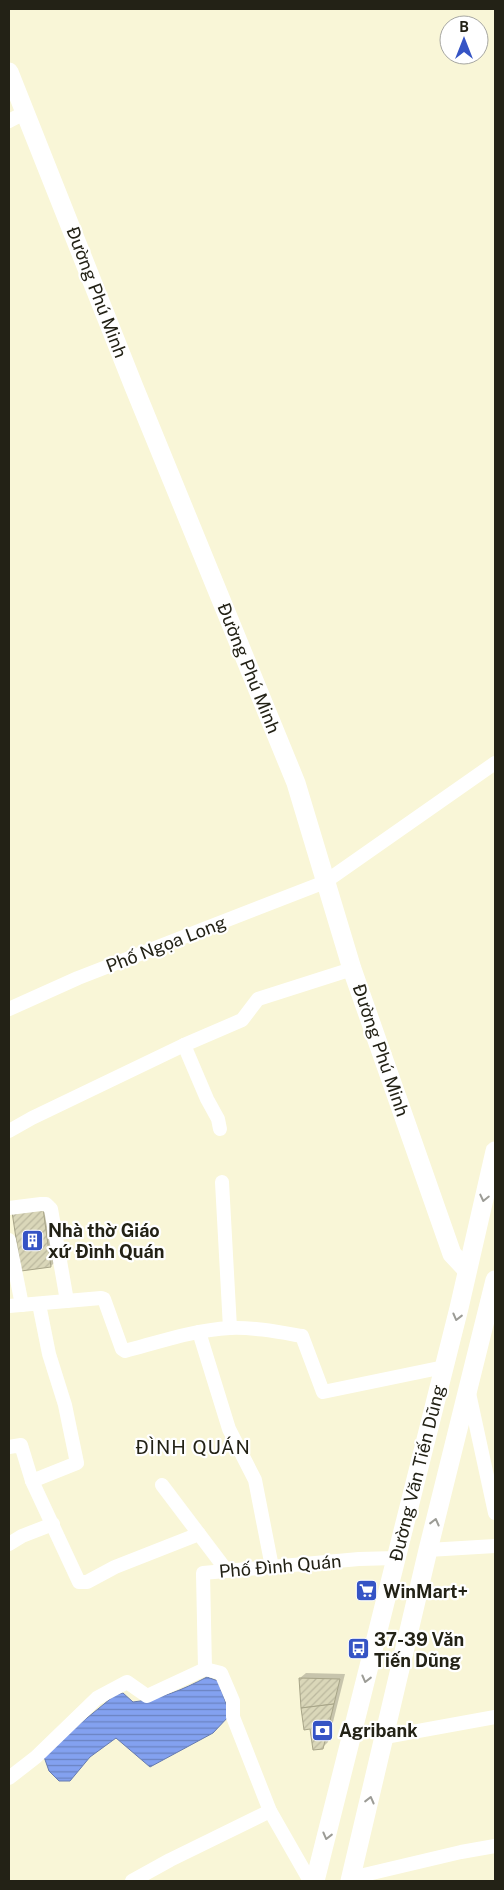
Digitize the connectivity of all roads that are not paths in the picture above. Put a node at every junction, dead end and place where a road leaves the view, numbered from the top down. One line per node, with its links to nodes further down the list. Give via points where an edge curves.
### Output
1 (9, 72): 2 (main road, Đường Phú Minh)
2 (26, 112): 3 (street); 5 (main road, Đường Phú Minh, via 296,783)
3 (9, 121)
4 (495, 763): 5 (street, Phố Ngọa Long)
5 (325, 882): 6 (main road, Đường Phú Minh); 7 (street, Phố Ngọa Long, via 78,978)
6 (352, 969): 8 (street, via 258,999 242,1020); 15 (main road, Đường Phú Minh, via 452,1254)
7 (9, 1009)
8 (184, 1045): 9 (street); 10 (street)
9 (220, 1129)
10 (9, 1131)
11 (495, 1151): 15 (main road, Đường Văn Tiến Dũng, one-way to 15)
12 (222, 1182): 20 (street)
13 (9, 1208): 17 (street, via 46,1204 51,1209)
14 (9, 1240): 19 (street)
15 (467, 1270): 22 (main road, Đường Văn Tiến Dũng, one-way to 22)
16 (495, 1280): 23 (main road, Đường Văn Tiến Dũng)
17 (67, 1301): 18 (street); 21 (street, via 104,1299 125,1351)
18 (39, 1304): 19 (street); 25 (street, via 77,1463)
19 (15, 1305)
20 (230, 1328): 21 (street); 22 (street, via 302,1336 323,1392)
21 (199, 1332): 34 (street, via 229,1429 255,1480)
22 (444, 1367): 33 (main road, Đường Văn Tiến Dũng)
23 (468, 1390): 27 (street); 32 (main road, Đường Văn Tiến Dũng, one-way to 23)
24 (9, 1447): 25 (street, via 21,1445)
25 (32, 1481): 28 (street)
26 (162, 1484): 29 (street)
27 (495, 1513)
28 (53, 1524): 29 (street, via 76,1577 82,1583); 30 (street)
29 (199, 1534): 35 (street)
30 (9, 1544)
31 (495, 1546): 32 (street)
32 (428, 1550): 38 (main road, Đường Văn Tiến Dũng)
33 (396, 1558): 34 (street, Phố Đình Quán); 45 (main road, Đường Văn Tiến Dũng, one-way to 45)
34 (272, 1567): 35 (street, Phố Đình Quán)
35 (227, 1571): 36 (street, Phố Đình Quán, via 203,1573)
36 (205, 1669): 39 (street, via 148,1696 127,1682 97,1698 36,1757); 40 (street, via 221,1673)
37 (495, 1717): 38 (street)
38 (385, 1737): 42 (main road, Đường Văn Tiến Dũng, one-way to 38)
39 (9, 1778)
40 (270, 1811): 43 (street); 44 (street)
41 (495, 1846): 42 (street)
42 (351, 1880)
43 (132, 1881)
44 (310, 1881)
45 (316, 1881)

